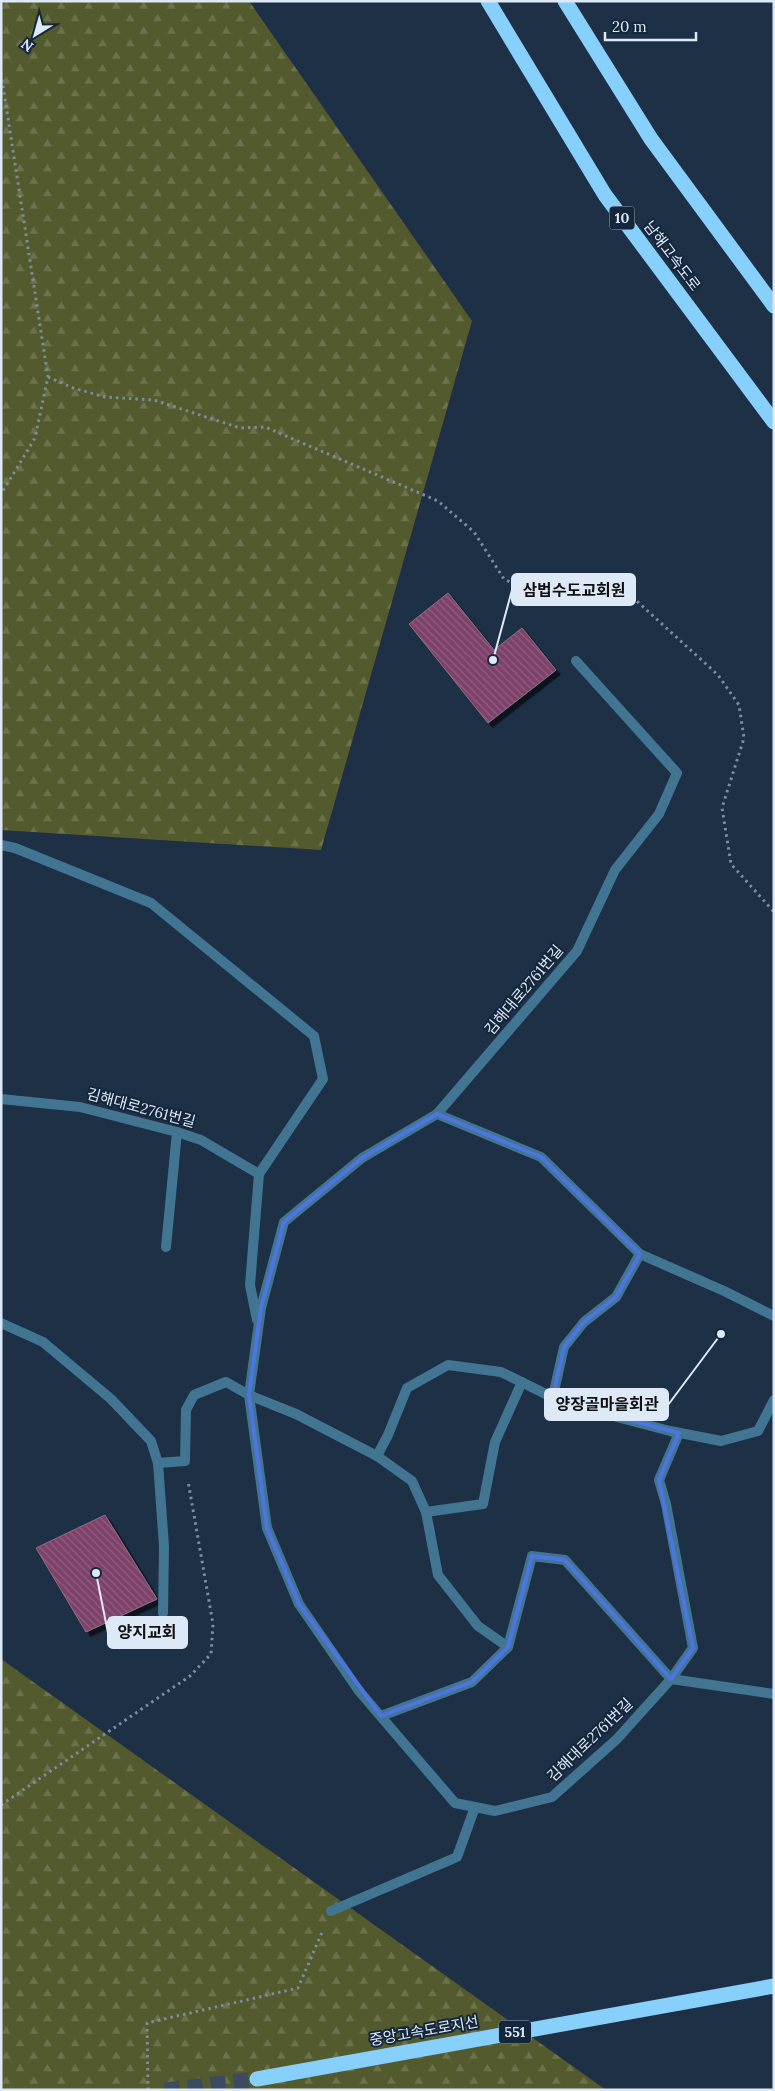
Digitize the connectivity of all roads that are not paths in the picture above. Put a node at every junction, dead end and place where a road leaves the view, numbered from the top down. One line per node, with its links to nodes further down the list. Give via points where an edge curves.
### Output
1 (488, 1): 4 (highway, 남해고속도로 / 10, via 605,195)
2 (564, 1): 3 (highway, via 650,139)
3 (774, 306)
4 (774, 422)
5 (576, 661): 8 (street, 김해대로2761번길, via 677,772 659,814 615,870 577,951)
6 (1, 845): 10 (street, via 151,903 314,1036 323,1078)
7 (1, 1099): 9 (street, 김해대로2761번길, via 80,1107)
8 (437, 1114): 12 (street, via 541,1157); 15 (street, 김해대로2761번길, via 362,1158 284,1222)
9 (178, 1132): 10 (street, 김해대로2761번길, via 201,1140); 11 (street)
10 (259, 1174): 15 (street, 김해대로2761번길, via 250,1285)
11 (166, 1247)
12 (640, 1254): 13 (street); 18 (street, via 616,1297 584,1322 564,1347)
13 (774, 1316)
14 (1, 1323): 22 (street, via 42,1342 111,1399 150,1441)
15 (258, 1328): 17 (street, 김해대로2761번길)
16 (522, 1382): 18 (street); 21 (street, via 501,1372 448,1365 407,1388); 23 (street, via 495,1442 483,1504)
17 (249, 1395): 21 (street, via 296,1414); 22 (street, via 226,1382 194,1395 186,1410 185,1461); 28 (street, 김해대로2761번길, via 267,1528 299,1604)
18 (553, 1396): 20 (street, via 564,1403)
19 (774, 1400): 20 (street, via 758,1431 722,1441)
20 (679, 1433): 26 (street, 김해대로2761번길, via 659,1480 693,1648)
21 (377, 1456): 23 (street, via 412,1481)
22 (158, 1462): 24 (street, via 164,1546)
23 (426, 1512): 25 (street, via 438,1575 478,1626)
24 (163, 1613)
25 (508, 1647): 26 (street, via 532,1556 565,1560); 28 (street, via 472,1682)
26 (671, 1679): 27 (street); 29 (street, 김해대로2761번길, via 617,1739 552,1797 495,1811)
27 (774, 1694)
28 (380, 1716): 29 (street, 김해대로2761번길, via 455,1804)
29 (475, 1807): 30 (street, via 457,1857)
30 (331, 1911)
31 (774, 1986): 32 (highway, 중앙고속도로지선 / 551)
32 (257, 2079)

